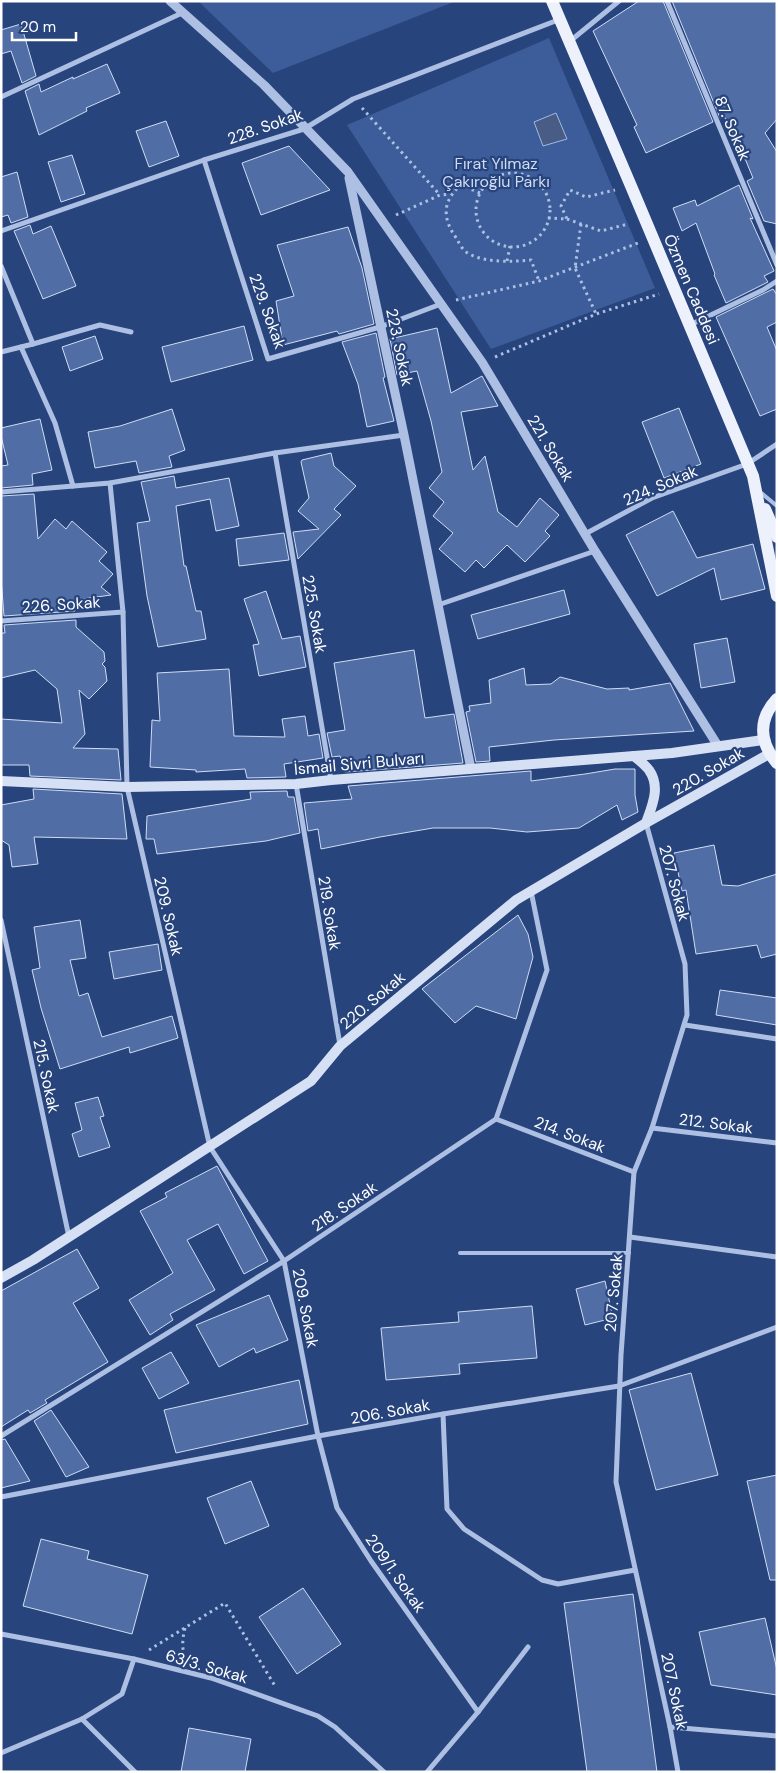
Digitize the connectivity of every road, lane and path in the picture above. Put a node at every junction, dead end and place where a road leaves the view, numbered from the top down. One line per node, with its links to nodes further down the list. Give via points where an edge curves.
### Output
1 (170, 1): 5 (street)
2 (552, 1): 6 (main road, Özmen Caddesi)
3 (619, 1): 7 (street)
4 (666, 1): 26 (street, 87. Sokak)
5 (182, 13): 8 (street); 10 (street, via 264,85)
6 (559, 20): 7 (main road, Özmen Caddesi); 9 (street, 228. Sokak)
7 (569, 42): 13 (main road, Özmen Caddesi)
8 (1, 97)
9 (354, 99): 10 (street, 228. Sokak); 16 (path)
10 (304, 129): 11 (street, 228. Sokak); 12 (street)
11 (204, 160): 22 (street, 228. Sokak); 35 (street, 229. Sokak, via 268,359)
12 (348, 172): 20 (street, 221. Sokak); 35 (street, 223. Sokak)
13 (631, 186): 18 (path, via 586,197 570,190 561,206); 19 (main road, Özmen Caddesi)
14 (480, 193): 15 (path, via 461,185); 17 (path, via 490,180 500,175 523,174 543,188 550,212); 24 (path, via 476,211 478,222 492,240)
15 (450, 194): 16 (path); 25 (path, via 445,210 452,233 465,252)
16 (440, 195): 20 (path)
17 (548, 218): 18 (path); 24 (path, via 539,236 529,243)
18 (567, 219): 21 (path)
19 (646, 220): 21 (path, via 601,231); 23 (main road, Özmen Caddesi)
20 (382, 222): 32 (street, 221. Sokak)
21 (581, 224): 28 (path)
22 (1, 231)
23 (653, 238): 28 (path); 31 (main road, Özmen Caddesi)
24 (510, 246): 25 (path)
25 (507, 261): 29 (path, via 531,260)
26 (777, 265)
27 (1, 266): 37 (street)
28 (574, 268): 29 (path); 33 (path)
29 (539, 281): 32 (path)
30 (777, 281): 34 (street)
31 (675, 289): 33 (path); 34 (main road, Özmen Caddesi)
32 (441, 304): 35 (street, 229. Sokak); 40 (street, 221. Sokak)
33 (596, 314): 40 (path)
34 (689, 325): 44 (main road, Özmen Caddesi)
35 (380, 327): 41 (street, 223. Sokak)
36 (131, 332): 37 (street, via 100,325)
37 (33, 344): 38 (street)
38 (21, 347): 39 (street); 46 (street, via 55,423)
39 (1, 352)
40 (482, 362): 50 (street, 221. Sokak)
41 (404, 435): 43 (street); 54 (street, 223. Sokak)
42 (777, 444): 44 (street, 224. Sokak)
43 (275, 453): 45 (street); 63 (street, 225. Sokak)
44 (747, 464): 47 (main road, Özmen Caddesi); 50 (street, 224. Sokak, via 652,498)
45 (110, 483): 46 (street); 55 (street, 209. Sokak)
46 (73, 486): 48 (street)
47 (756, 489): 49 (lane); 51 (main road); 53 (main road, Özmen Caddesi)
48 (1, 492)
49 (777, 506)
50 (585, 534): 52 (street, 221. Sokak)
51 (777, 537)
52 (595, 551): 54 (street); 59 (street, 221. Sokak)
53 (777, 596)
54 (437, 606): 62 (street, 223. Sokak)
55 (123, 612): 56 (street, 226. Sokak); 66 (street, 209. Sokak)
56 (1, 621)
57 (777, 699): 58 (main road, via 767,711 763,725)
58 (764, 740): 59 (main road, İsmail Sivri Bulvarı); 61 (main road)
59 (718, 746): 60 (main road, İsmail Sivri Bulvarı)
60 (634, 756): 62 (main road, İsmail Sivri Bulvarı); 67 (main road, via 649,770 654,782 656,795)
61 (773, 758): 67 (main road, 220. Sokak)
62 (471, 770): 63 (main road, İsmail Sivri Bulvarı)
63 (331, 780): 65 (main road, İsmail Sivri Bulvarı)
64 (1, 781): 66 (main road, İsmail Sivri Bulvarı)
65 (296, 784): 66 (main road, İsmail Sivri Bulvarı); 72 (street, 219. Sokak)
66 (127, 787): 76 (street, 209. Sokak)
67 (646, 824): 68 (main road, 220. Sokak); 70 (street, 207. Sokak, via 685,964)
68 (531, 891): 72 (main road, 220. Sokak); 73 (street, via 547,970)
69 (1, 920): 78 (street, 215. Sokak)
70 (685, 1025): 71 (street); 74 (street, 207. Sokak)
71 (777, 1039)
72 (340, 1046): 76 (main road, 220. Sokak, via 311,1081)
73 (496, 1119): 77 (street, 214. Sokak); 83 (street, 218. Sokak)
74 (652, 1128): 75 (street, 212. Sokak); 77 (street, 207. Sokak)
75 (777, 1143)
76 (210, 1147): 78 (main road, 220. Sokak); 83 (street, 209. Sokak)
77 (634, 1172): 79 (street, 207. Sokak)
78 (69, 1237): 84 (main road, 220. Sokak)
79 (630, 1237): 81 (street, 207. Sokak); 82 (street)
80 (460, 1253): 81 (lane)
81 (629, 1253): 86 (street, 207. Sokak)
82 (777, 1257)
83 (284, 1261): 88 (street, 218. Sokak); 89 (street, 209. Sokak)
84 (1, 1278)
85 (777, 1327): 86 (street, 206. Sokak)
86 (619, 1386): 87 (street, 206. Sokak); 91 (street, 207. Sokak, via 616,1482)
87 (443, 1414): 89 (street, 206. Sokak); 91 (street, via 447,1509 464,1529 542,1580 558,1584)
88 (1, 1436)
89 (318, 1436): 90 (street, 206. Sokak); 98 (street, 209/1. Sokak, via 337,1508)
90 (1, 1498)
91 (635, 1570): 100 (street, 207. Sokak)
92 (185, 1628): 95 (path); 96 (path, via 182,1650); 97 (path, via 225,1603)
93 (1, 1634): 95 (street, 63/3. Sokak)
94 (528, 1647): 98 (street)
95 (134, 1659): 96 (street, 63/3. Sokak); 99 (street, via 122,1694)
96 (191, 1673): 97 (street, 63/3. Sokak)
97 (287, 1706): 104 (street, 63/3. Sokak, via 318,1716 335,1726)
98 (478, 1712): 105 (street)
99 (82, 1719): 102 (street); 103 (street)
100 (670, 1727): 101 (street); 106 (street, 207. Sokak)
101 (777, 1736)
102 (1, 1754)
103 (135, 1772)
104 (384, 1772)
105 (427, 1772)
106 (678, 1772)

